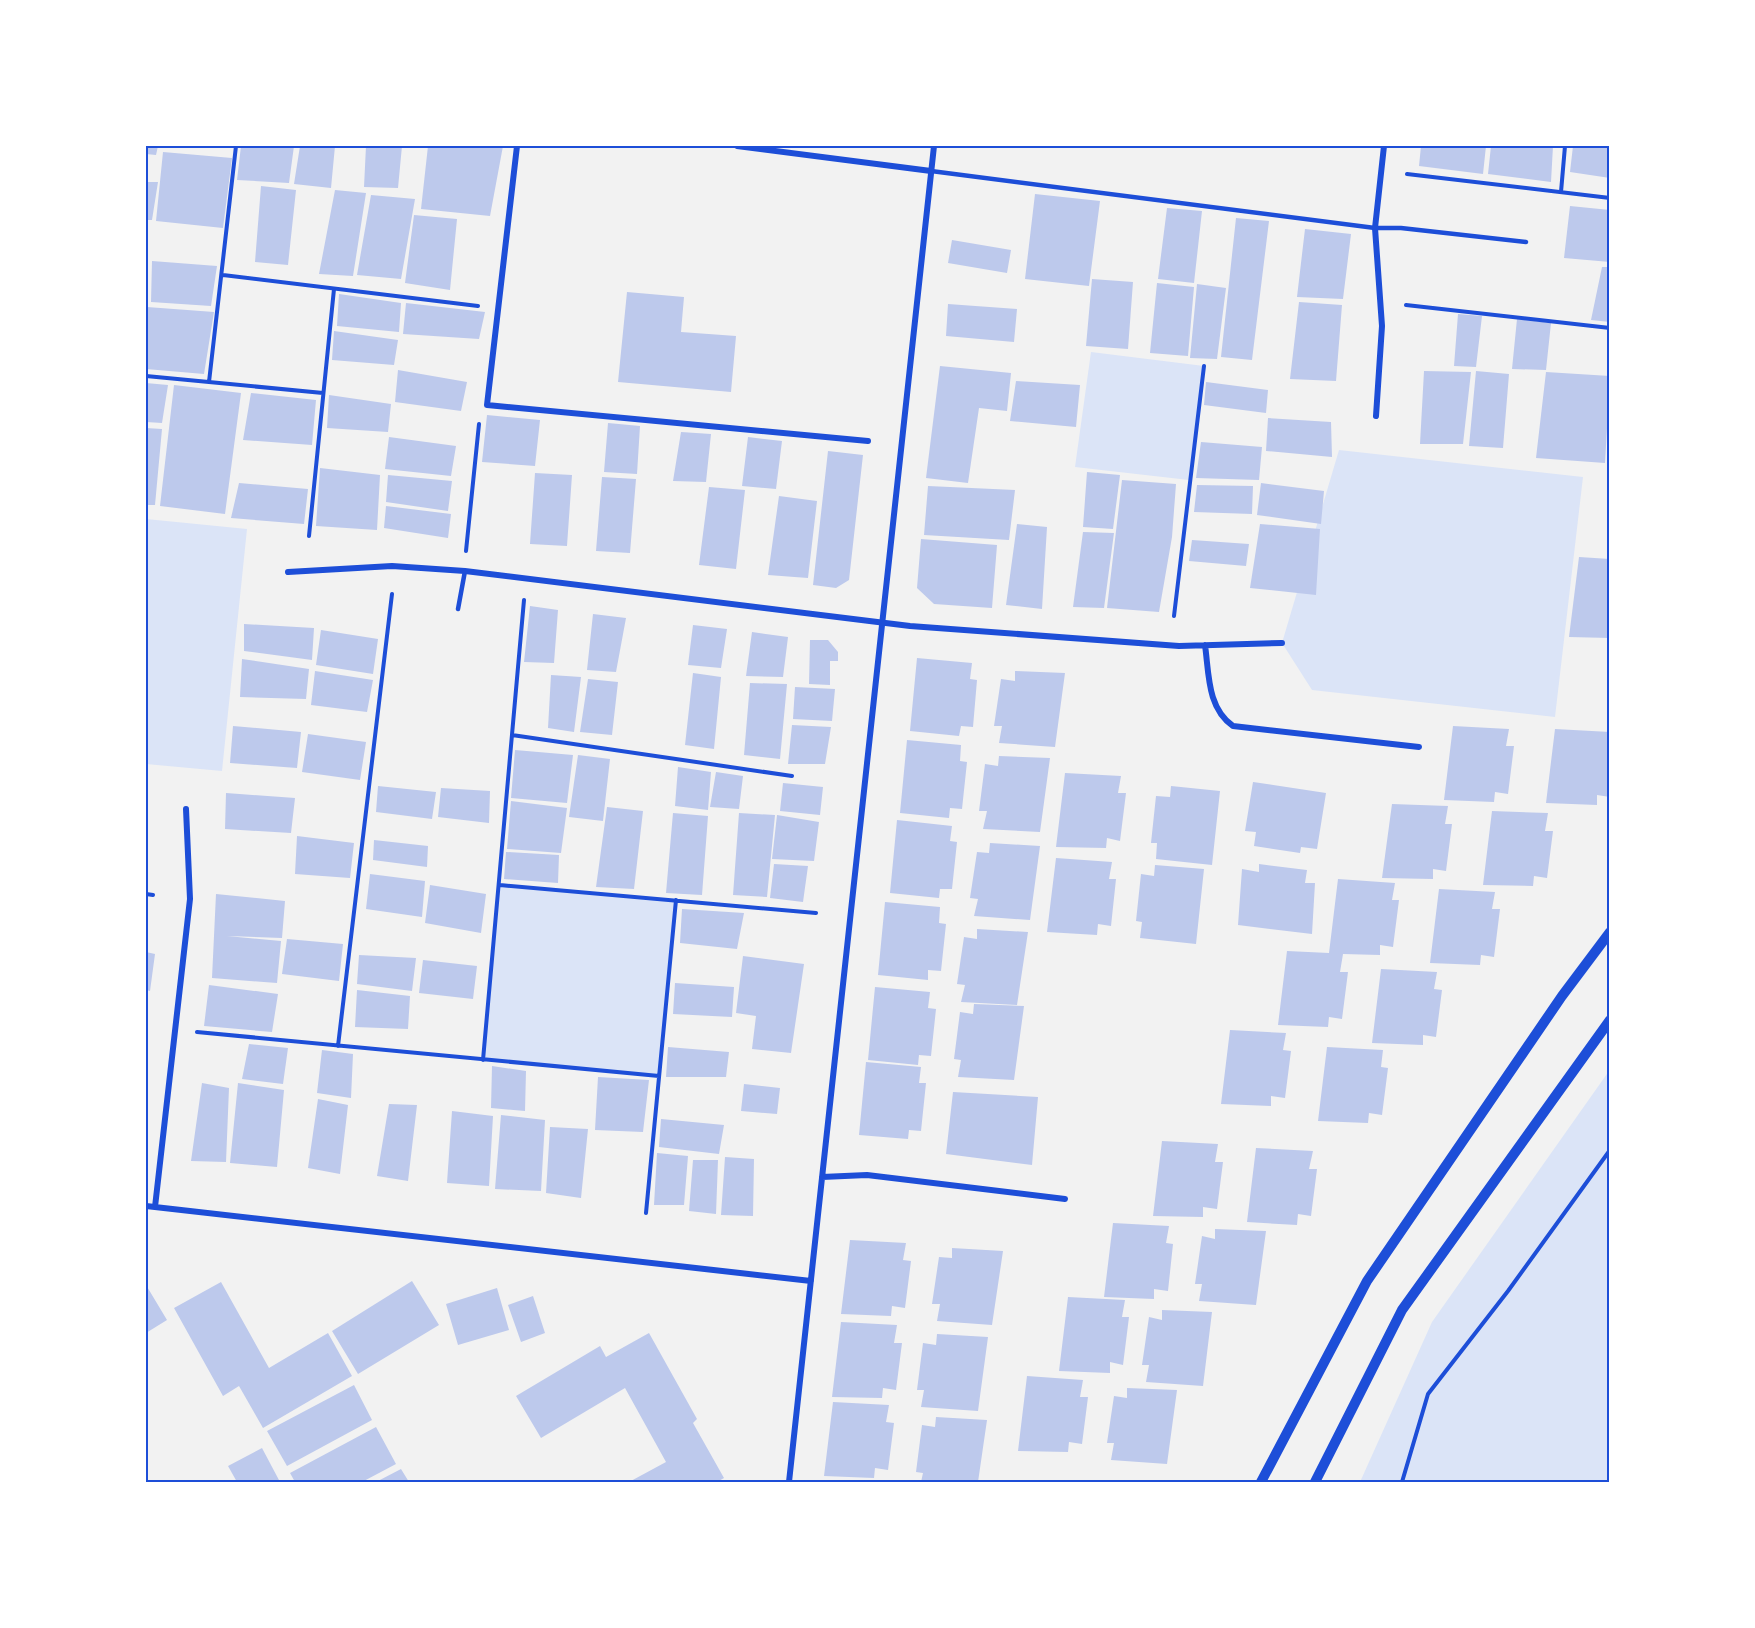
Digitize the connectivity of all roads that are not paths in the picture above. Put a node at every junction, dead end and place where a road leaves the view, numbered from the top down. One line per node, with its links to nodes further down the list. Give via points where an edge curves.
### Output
1 (517, 146): 9 (street, via 487,405)
2 (737, 146): 5 (street)
3 (934, 146): 5 (street)
4 (1384, 146): 6 (street)
5 (931, 171): 6 (lane); 13 (street)
6 (1375, 228): 7 (lane); 8 (street, via 1382,326)
7 (1526, 242)
8 (1376, 416)
9 (868, 441)
10 (465, 571): 11 (street, via 382,566); 12 (lane); 13 (street)
11 (288, 572)
12 (458, 609)
13 (880, 622): 15 (street); 20 (street)
14 (1282, 643): 15 (street)
15 (1204, 645): 16 (street, via 1215,707 1233,726)
16 (1419, 747)
17 (186, 809): 23 (street, via 190,899)
18 (1610, 932): 26 (street, via 1367,1281)
19 (1610, 1020): 27 (street, via 1402,1310)
20 (822, 1177): 21 (street, via 867,1175); 24 (street)
21 (1065, 1199)
22 (146, 1206): 23 (street)
23 (154, 1207): 24 (street)
24 (811, 1281): 25 (street)
25 (789, 1482)
26 (1262, 1482)
27 (1315, 1482)

